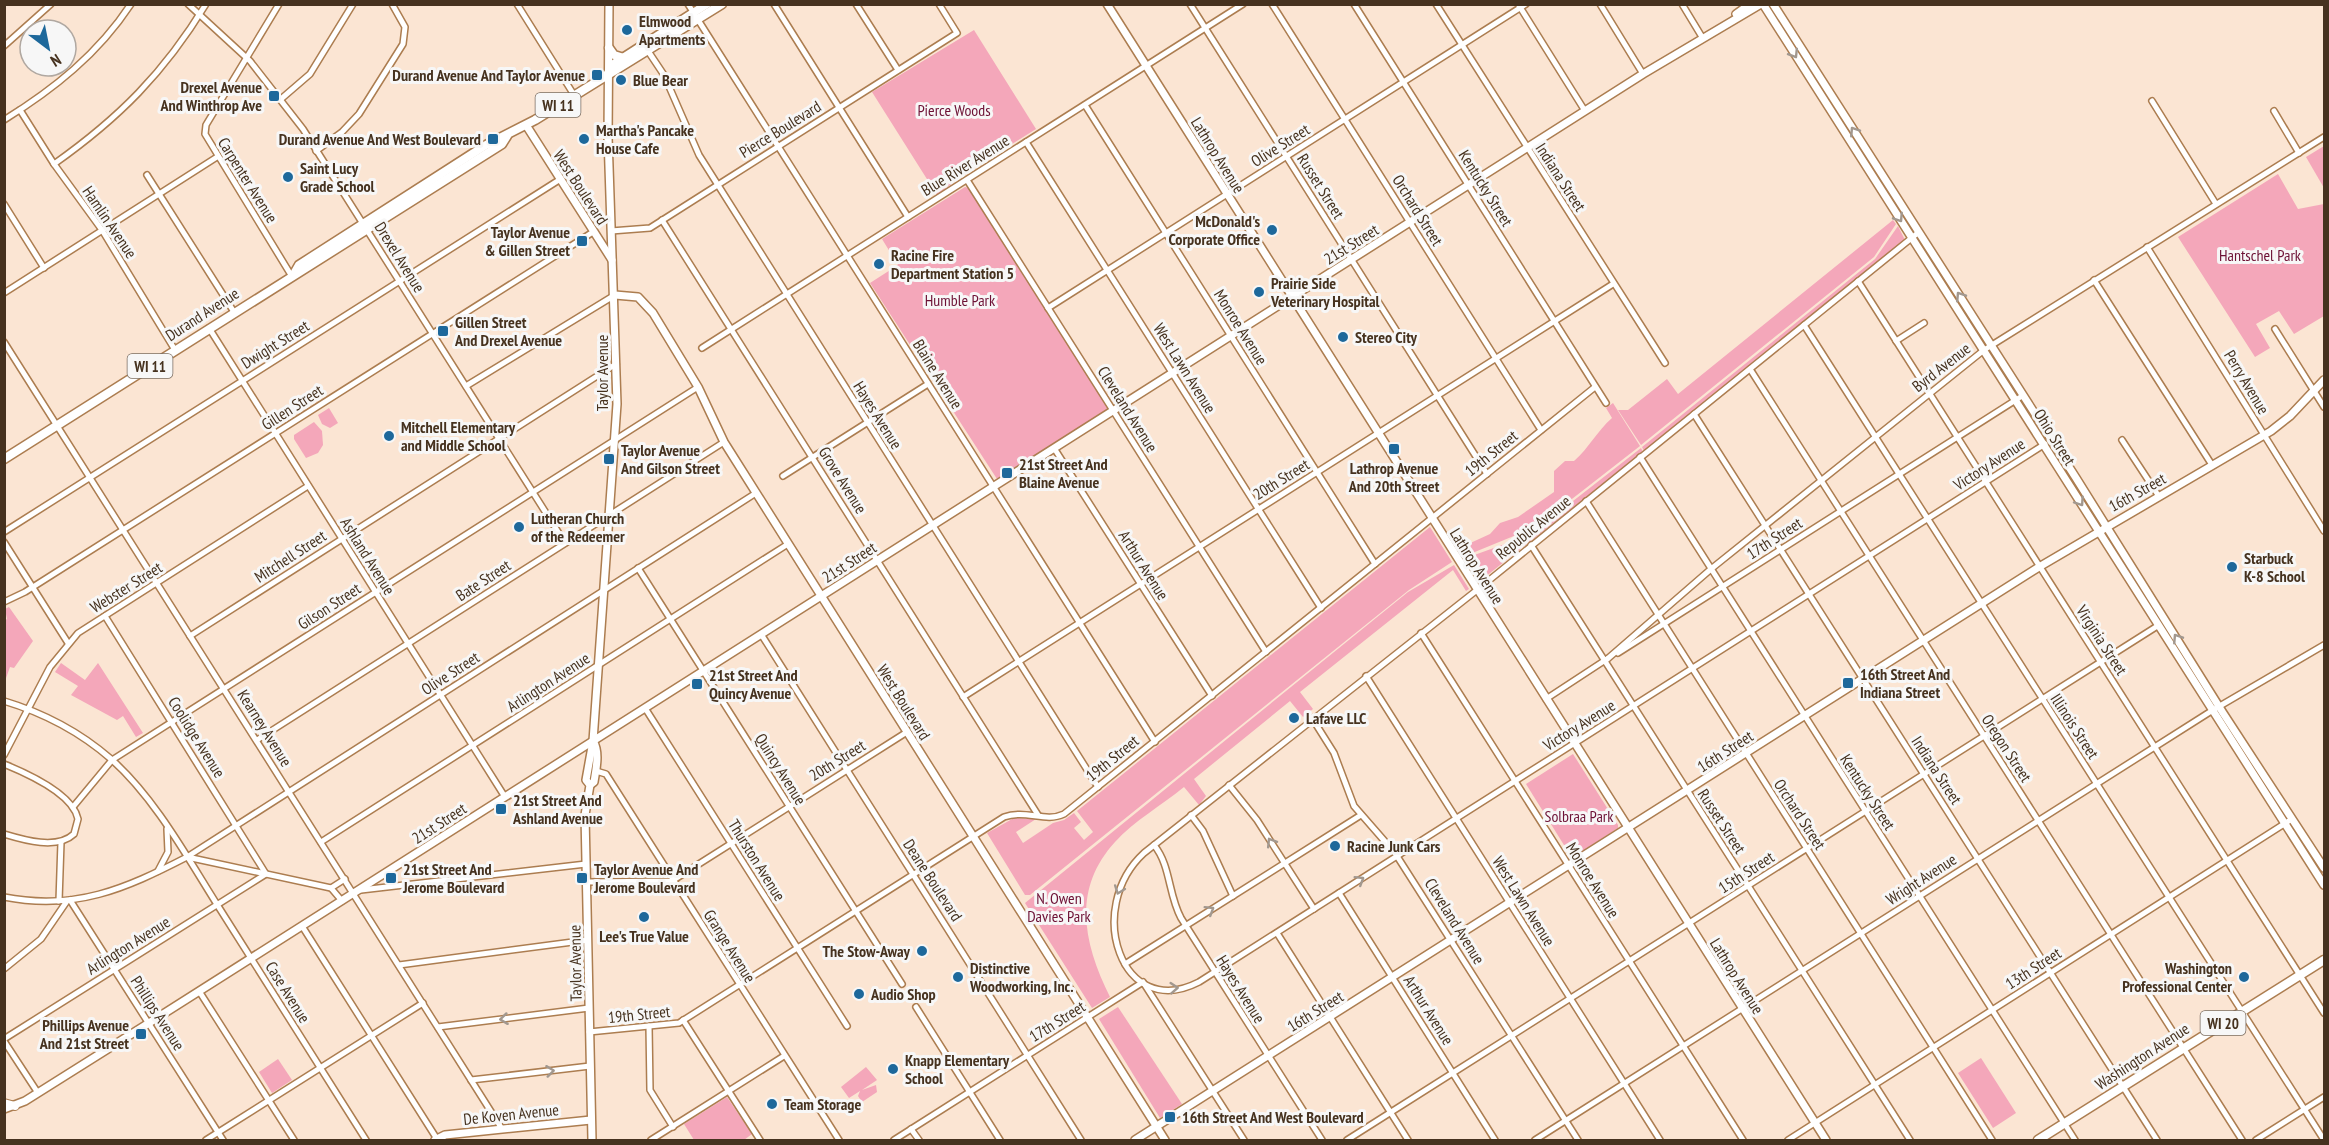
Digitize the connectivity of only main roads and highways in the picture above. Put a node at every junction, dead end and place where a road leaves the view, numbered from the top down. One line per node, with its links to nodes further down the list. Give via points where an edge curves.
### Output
1 (707, 4): 3 (main road, Durand Avenue / WI 11)
2 (722, 4): 3 (main road, Durand Avenue / WI 11)
3 (696, 16): 5 (main road, Durand Avenue / WI 11); 6 (main road, Durand Avenue / WI 11, via 648,51)
4 (609, 48): 5 (main road, via 614,55)
5 (624, 58): 6 (main road, Durand Avenue / WI 11)
6 (608, 73): 7 (main road, Durand Avenue / WI 11, via 526,125 486,145)
7 (4, 459)
8 (2325, 960): 11 (main road, Washington Avenue / WI 20)
9 (4, 1103): 10 (main road)
10 (15, 1106)
11 (2038, 1140)

